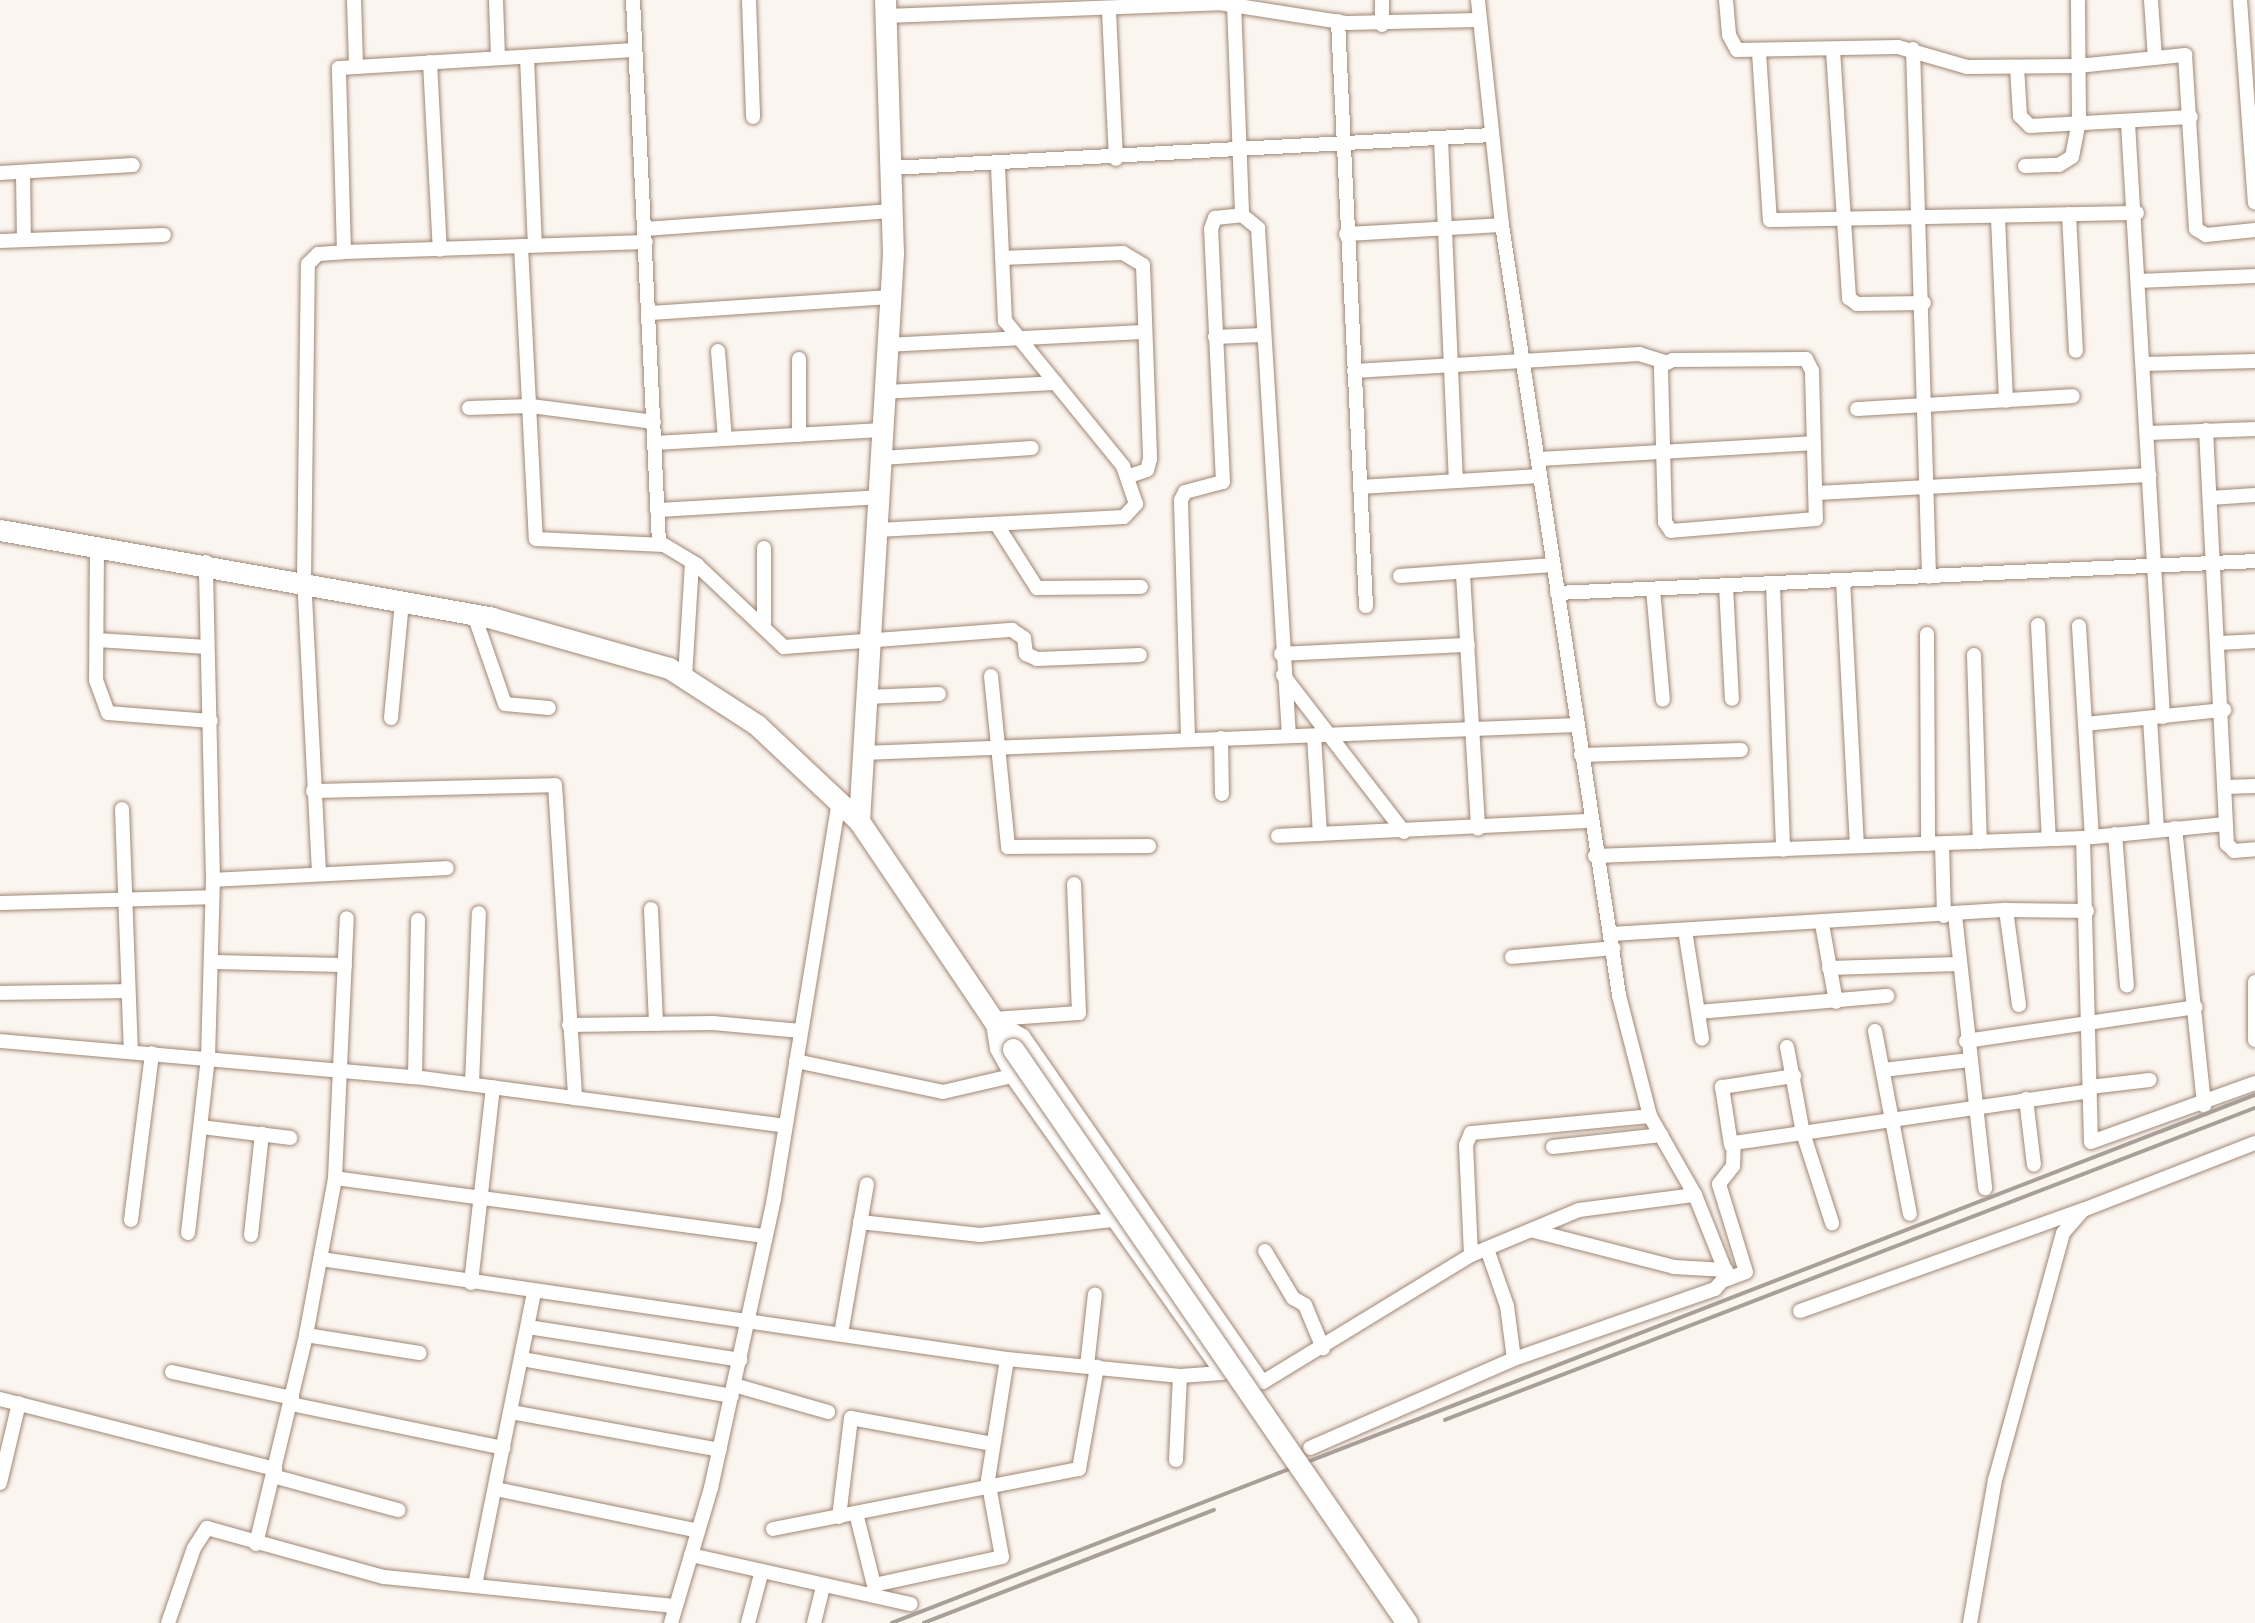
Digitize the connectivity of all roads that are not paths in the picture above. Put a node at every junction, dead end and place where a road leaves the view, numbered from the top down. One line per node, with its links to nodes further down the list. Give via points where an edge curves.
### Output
1 (354, 0): 25 (street)
2 (496, 0): 22 (street)
3 (633, 0): 18 (street)
4 (749, 0): 29 (street)
5 (1382, 0): 16 (street)
6 (1478, 0): 14 (street)
7 (1726, 0): 20 (street, via 1731,45)
8 (2078, 0): 26 (street)
9 (2151, 0): 23 (street)
10 (2240, 0): 28 (street)
11 (1225, 2): 13 (street); 15 (street); 36 (street)
12 (886, 8): 13 (street); 41 (street)
13 (1109, 11): 37 (street)
14 (1479, 20): 16 (street); 33 (street)
15 (1338, 21): 16 (street); 35 (street)
16 (1382, 25)
17 (1913, 49): 19 (street); 27 (street, via 1967,67); 50 (street)
18 (634, 50): 21 (street); 58 (street)
19 (1833, 50): 20 (street); 52 (street)
20 (1759, 52): 52 (street, via 1767,216)
21 (527, 57): 22 (street); 61 (street)
22 (498, 58): 24 (street)
23 (2155, 58): 26 (street); 30 (street, via 2188,57)
24 (430, 62): 25 (street); 62 (street)
25 (356, 64): 63 (street, via 335,71)
26 (2078, 66): 27 (street); 32 (street)
27 (2017, 67): 32 (street, via 2022,121)
28 (2249, 89): 44 (street)
29 (753, 117)
30 (2191, 117): 31 (street); 55 (street, via 2196,229 2206,235)
31 (2129, 123): 32 (street); 47 (street)
32 (2078, 126): 40 (street, via 2066,163)
33 (1492, 135): 34 (street); 53 (street)
34 (1441, 139): 35 (street); 54 (street)
35 (1341, 143): 36 (street); 56 (street)
36 (1236, 151): 37 (street); 49 (street)
37 (1116, 159): 39 (street)
38 (133, 165): 42 (street)
39 (998, 166): 41 (street); 64 (street)
40 (2025, 166)
41 (892, 168): 46 (street)
42 (23, 172): 43 (street); 59 (street)
43 (0, 173)
44 (2253, 177): 45 (street)
45 (2255, 202)
46 (891, 211): 58 (street); 67 (street)
47 (2137, 213): 48 (street); 66 (street)
48 (2069, 214): 51 (street); 76 (street)
49 (1242, 215): 71 (street, via 1258,228); 72 (street, via 1213,222)
50 (1921, 217): 51 (street); 52 (street); 68 (street)
51 (1998, 218): 87 (street)
52 (1842, 221): 68 (street, via 1852,302)
53 (1502, 225): 54 (street); 80 (street)
54 (1443, 229): 56 (street); 82 (street)
55 (2255, 230)
56 (1346, 234): 83 (street)
57 (164, 235): 59 (street)
58 (645, 236): 61 (street); 69 (street)
59 (24, 240): 60 (street)
60 (0, 241)
61 (528, 245): 62 (street); 89 (street)
62 (440, 250): 63 (street)
63 (344, 252): 131 (street, via 318,254 307,270)
64 (1002, 258): 70 (street, via 1131,253 1143,265); 73 (street, via 1005,321)
65 (2255, 276): 66 (street)
66 (2139, 281): 81 (street)
67 (890, 297): 69 (street); 74 (street)
68 (1924, 303): 88 (street)
69 (650, 313): 92 (street)
70 (1143, 332): 73 (street); 106 (street, via 1150,459 1147,470)
71 (1262, 335): 72 (street); 151 (street)
72 (1215, 337): 172 (street, via 1223,482 1185,492 1181,500)
73 (1019, 338): 74 (street); 84 (street)
74 (885, 345): 85 (street)
75 (718, 351): 98 (street)
76 (2076, 351)
77 (799, 359): 97 (street)
78 (2255, 361): 81 (street)
79 (1665, 362): 80 (street, via 1651,354); 100 (street, via 1806,359); 102 (street, via 1657,378)
80 (1524, 363): 82 (street); 104 (street)
81 (2144, 365): 96 (street)
82 (1446, 367): 83 (street); 108 (street)
83 (1354, 371): 109 (street)
84 (1055, 383): 85 (street); 106 (street)
85 (884, 392): 94 (street)
86 (2073, 396): 87 (street)
87 (2006, 401): 88 (street)
88 (1925, 405): 91 (street); 110 (street)
89 (531, 406): 90 (street); 92 (street); 119 (street, via 534,537)
90 (469, 408)
91 (1857, 409)
92 (654, 422): 99 (street)
93 (2255, 429): 95 (street)
94 (882, 430): 97 (street); 103 (street)
95 (2206, 430): 96 (street); 114 (street)
96 (2148, 433): 105 (street)
97 (799, 435): 98 (street)
98 (725, 439): 99 (street)
99 (655, 443): 115 (street)
100 (1814, 443): 102 (street); 111 (street)
101 (1032, 448): 103 (street)
102 (1661, 453): 104 (street); 111 (street, via 1665,522 1677,533 1811,523)
103 (881, 458): 113 (street)
104 (1538, 458): 107 (street)
105 (2150, 475): 110 (street); 127 (street)
106 (1130, 476): 116 (street, via 1136,504 1124,517)
107 (1540, 476): 108 (street); 126 (street)
108 (1456, 481): 109 (street)
109 (1360, 486): 139 (street)
110 (1925, 487): 111 (street); 130 (street)
111 (1817, 493)
112 (2255, 495): 114 (street)
113 (880, 497): 115 (street); 118 (street)
114 (2210, 498): 125 (street)
115 (657, 510): 119 (street)
116 (997, 525): 118 (street); 135 (street, via 1037,588)
117 (0, 530): 120 (street)
118 (877, 530): 146 (street)
119 (659, 543): 124 (street)
120 (97, 547): 123 (street); 145 (street)
121 (764, 548): 143 (street)
122 (2255, 561): 125 (street)
123 (206, 562): 131 (street); 150 (street)
124 (692, 562): 143 (street); 156 (street)
125 (2213, 563): 127 (street); 148 (street)
126 (1553, 565): 128 (street); 137 (street)
127 (2154, 566): 130 (street); 164 (street)
128 (1463, 574): 129 (street); 149 (street)
129 (1400, 576)
130 (1929, 577): 132 (street)
131 (304, 580): 138 (street); 180 (street)
132 (1843, 580): 133 (street); 199 (street)
133 (1773, 585): 134 (street); 200 (street)
134 (1726, 586): 136 (street); 159 (street)
135 (1141, 587)
136 (1653, 589): 137 (street); 160 (street)
137 (1557, 593): 167 (street)
138 (402, 602): 140 (street); 163 (street)
139 (1366, 606)
140 (474, 615): 156 (street, via 559,633); 161 (street, via 505,704)
141 (2038, 625): 195 (street)
142 (2079, 626): 166 (street)
143 (764, 628): 146 (street, via 785,647)
144 (1927, 634): 197 (street)
145 (97, 640): 150 (street); 165 (street, via 98,691 111,716)
146 (871, 641): 152 (street, via 1012,630 1024,638 1026,654 1037,659); 158 (street)
147 (2255, 641): 148 (street)
148 (2219, 643): 162 (street)
149 (1468, 645): 151 (street); 168 (street)
150 (207, 647): 165 (street)
151 (1281, 654): 154 (street)
152 (1140, 655)
153 (1974, 655): 196 (street)
154 (1283, 675): 169 (street); 170 (street)
155 (991, 676): 174 (street)
156 (685, 677): 182 (street, via 757,724)
157 (939, 694): 158 (street)
158 (866, 697): 176 (street)
159 (1732, 699)
160 (1662, 700)
161 (549, 708)
162 (2224, 710): 164 (street); 179 (street)
163 (391, 718)
164 (2156, 718): 166 (street); 189 (street)
165 (211, 721): 205 (street)
166 (2085, 724): 194 (street)
167 (1576, 725): 168 (street); 177 (street)
168 (1471, 732): 169 (street); 188 (street)
169 (1331, 735): 171 (street); 190 (street)
170 (1289, 736): 171 (street); 173 (street)
171 (1314, 736): 191 (street)
172 (1188, 738): 173 (street); 174 (street)
173 (1221, 738): 181 (street)
174 (995, 746): 176 (street); 198 (street, via 1006,842 1013,850)
175 (1741, 750): 177 (street)
176 (863, 753): 184 (street)
177 (1581, 755): 185 (street)
178 (2255, 786): 179 (street)
179 (2225, 787): 186 (street)
180 (313, 791): 204 (street); 236 (street, via 555,785)
181 (1222, 794)
182 (839, 801): 184 (street); 238 (street)
183 (121, 809): 208 (street)
184 (859, 821): 234 (street)
185 (1590, 821): 188 (street); 202 (street)
186 (2225, 824): 187 (street); 201 (street, via 2229,849)
187 (2175, 828): 189 (street); 232 (street)
188 (1478, 829): 190 (street)
189 (2157, 830): 192 (street)
190 (1404, 832): 191 (street)
191 (1320, 834): 193 (street)
192 (2115, 834): 194 (street); 226 (street)
193 (1278, 836)
194 (2087, 838): 195 (street); 212 (street)
195 (2049, 839): 196 (street)
196 (1980, 842): 197 (street)
197 (1935, 844): 199 (street); 214 (street)
198 (1149, 846)
199 (1857, 846): 200 (street)
200 (1783, 849): 202 (street)
201 (2255, 849)
202 (1595, 856): 219 (street)
203 (447, 868): 204 (street)
204 (318, 873): 205 (street)
205 (213, 880): 207 (street)
206 (1073, 884): 234 (street, via 1079,1013)
207 (212, 897): 208 (street); 221 (street)
208 (125, 899): 209 (street); 227 (street)
209 (0, 903)
210 (651, 909): 235 (street)
211 (2006, 910): 212 (street); 214 (street); 231 (street)
212 (2087, 911): 237 (street)
213 (479, 913): 257 (street)
214 (1950, 916): 217 (street); 222 (street)
215 (347, 918): 223 (street)
216 (418, 920): 254 (street)
217 (1822, 924): 218 (street); 224 (street)
218 (1685, 930): 219 (street); 233 (street)
219 (1613, 941): 220 (street); 264 (street)
220 (1512, 957)
221 (211, 962): 223 (street); 247 (street)
222 (1958, 964): 224 (street); 243 (street)
223 (345, 965): 250 (street)
224 (1829, 968): 230 (street)
225 (2255, 982): 241 (street)
226 (2127, 986)
227 (127, 991): 228 (street); 245 (street)
228 (0, 993)
229 (1887, 996): 230 (street)
230 (1836, 1002): 233 (street)
231 (2019, 1005)
232 (2195, 1007): 237 (street); 263 (street)
233 (1699, 1012): 240 (street)
234 (993, 1019): 252 (street, via 997,1049); 304 (street, via 1023,1035 1263,1382); 344 (street, bridge)
235 (656, 1024): 236 (street); 238 (street)
236 (569, 1026): 260 (street)
237 (2091, 1027): 243 (street); 259 (street)
238 (801, 1031): 249 (street)
239 (1875, 1031): 251 (street)
240 (1702, 1039)
241 (2255, 1040)
242 (0, 1041): 245 (street)
243 (1966, 1041): 248 (street)
244 (1787, 1047): 253 (street)
245 (131, 1052): 246 (street)
246 (152, 1053): 247 (street); 283 (street)
247 (208, 1058): 250 (street); 267 (street)
248 (1969, 1060): 251 (street); 262 (street)
249 (796, 1062): 252 (street, via 943,1092); 266 (street)
250 (344, 1070): 254 (street); 276 (street)
251 (1883, 1070): 265 (street)
252 (1012, 1076): 284 (street)
253 (1794, 1076): 268 (street); 273 (street, via 1723,1087)
254 (415, 1077): 257 (street)
255 (2150, 1080): 259 (street)
256 (2255, 1083): 263 (street)
257 (472, 1084): 258 (street)
258 (493, 1087): 260 (street); 280 (street)
259 (2090, 1089): 261 (street); 263 (street, via 2095,1145)
260 (575, 1098): 266 (street)
261 (2026, 1099): 262 (street); 275 (street)
262 (1975, 1105): 265 (street); 278 (street)
263 (2204, 1105)
264 (1650, 1116): 270 (street); 293 (street, via 1471,1133 1466,1145)
265 (1892, 1119): 268 (street); 282 (street)
266 (785, 1126): 290 (street)
267 (201, 1127): 269 (street); 288 (street)
268 (1803, 1133): 273 (street); 286 (street)
269 (262, 1134): 271 (street); 289 (street)
270 (1661, 1135): 274 (street); 279 (street)
271 (290, 1138)
272 (2255, 1143): 281 (street)
273 (1731, 1145): 295 (street, via 1733,1166 1720,1184 1746,1272)
274 (1553, 1147)
275 (2034, 1165)
276 (335, 1178): 280 (street); 294 (street)
277 (867, 1184): 285 (street)
278 (1985, 1188)
279 (1695, 1195): 287 (street, via 1579,1210); 295 (street)
280 (481, 1202): 290 (street); 296 (street)
281 (2083, 1210): 299 (street); 345 (street, via 2063,1233 2048,1269 1996,1480)
282 (1910, 1214)
283 (131, 1220)
284 (1112, 1220): 285 (street, via 980,1235); 312 (street, via 1222,1373)
285 (860, 1222): 302 (street)
286 (1832, 1223)
287 (1534, 1231): 291 (street); 295 (street, via 1674,1267)
288 (188, 1233)
289 (251, 1236)
290 (765, 1236): 300 (street)
291 (1487, 1249): 293 (street); 308 (street, via 1507,1306)
292 (1265, 1251): 304 (street, via 1293,1298 1305,1305)
293 (1471, 1255): 304 (street)
294 (321, 1259): 296 (street); 303 (street)
295 (1726, 1275): 308 (street)
296 (471, 1283): 297 (street)
297 (534, 1292): 300 (street); 301 (street)
298 (1095, 1294): 310 (street)
299 (1800, 1311)
300 (747, 1321): 302 (street); 309 (street)
301 (528, 1327): 306 (street); 309 (street)
302 (841, 1334): 307 (street)
303 (306, 1335): 305 (street); 315 (street)
304 (1323, 1348)
305 (420, 1353)
306 (522, 1359): 313 (street); 317 (street)
307 (1007, 1359): 310 (street); 319 (street)
308 (1514, 1359): 321 (street)
309 (740, 1360): 313 (street)
310 (1092, 1366): 312 (street); 326 (street, via 1080,1468)
311 (172, 1372): 315 (street)
312 (1180, 1376): 323 (street)
313 (733, 1390): 318 (street); 322 (street)
314 (0, 1399): 316 (street)
315 (291, 1401): 320 (street); 324 (street)
316 (19, 1403): 324 (street); 325 (street)
317 (511, 1412): 320 (street); 322 (street)
318 (828, 1412)
319 (993, 1444): 326 (street); 330 (street, via 851,1418)
320 (504, 1448): 327 (street)
321 (1310, 1448)
322 (720, 1450): 332 (street)
323 (1176, 1460)
324 (274, 1472): 328 (street); 333 (street)
325 (0, 1483)
326 (988, 1488): 329 (street); 329 (street, via 1002,1557 878,1585 869,1581)
327 (496, 1489): 332 (street); 336 (street)
328 (398, 1510)
329 (856, 1513): 330 (street)
330 (839, 1517): 331 (street)
331 (773, 1530)
332 (698, 1531): 334 (street)
333 (256, 1544): 336 (street, via 384,1577); 340 (street, via 201,1531)
334 (691, 1555): 335 (street); 339 (street)
335 (761, 1574): 337 (street); 342 (street)
336 (475, 1585): 339 (street)
337 (823, 1588): 338 (street); 343 (street)
338 (911, 1604)
339 (675, 1606): 341 (street)
340 (169, 1623)
341 (671, 1623)
342 (748, 1623)
343 (814, 1623)
344 (1407, 1623)
345 (1970, 1623)

